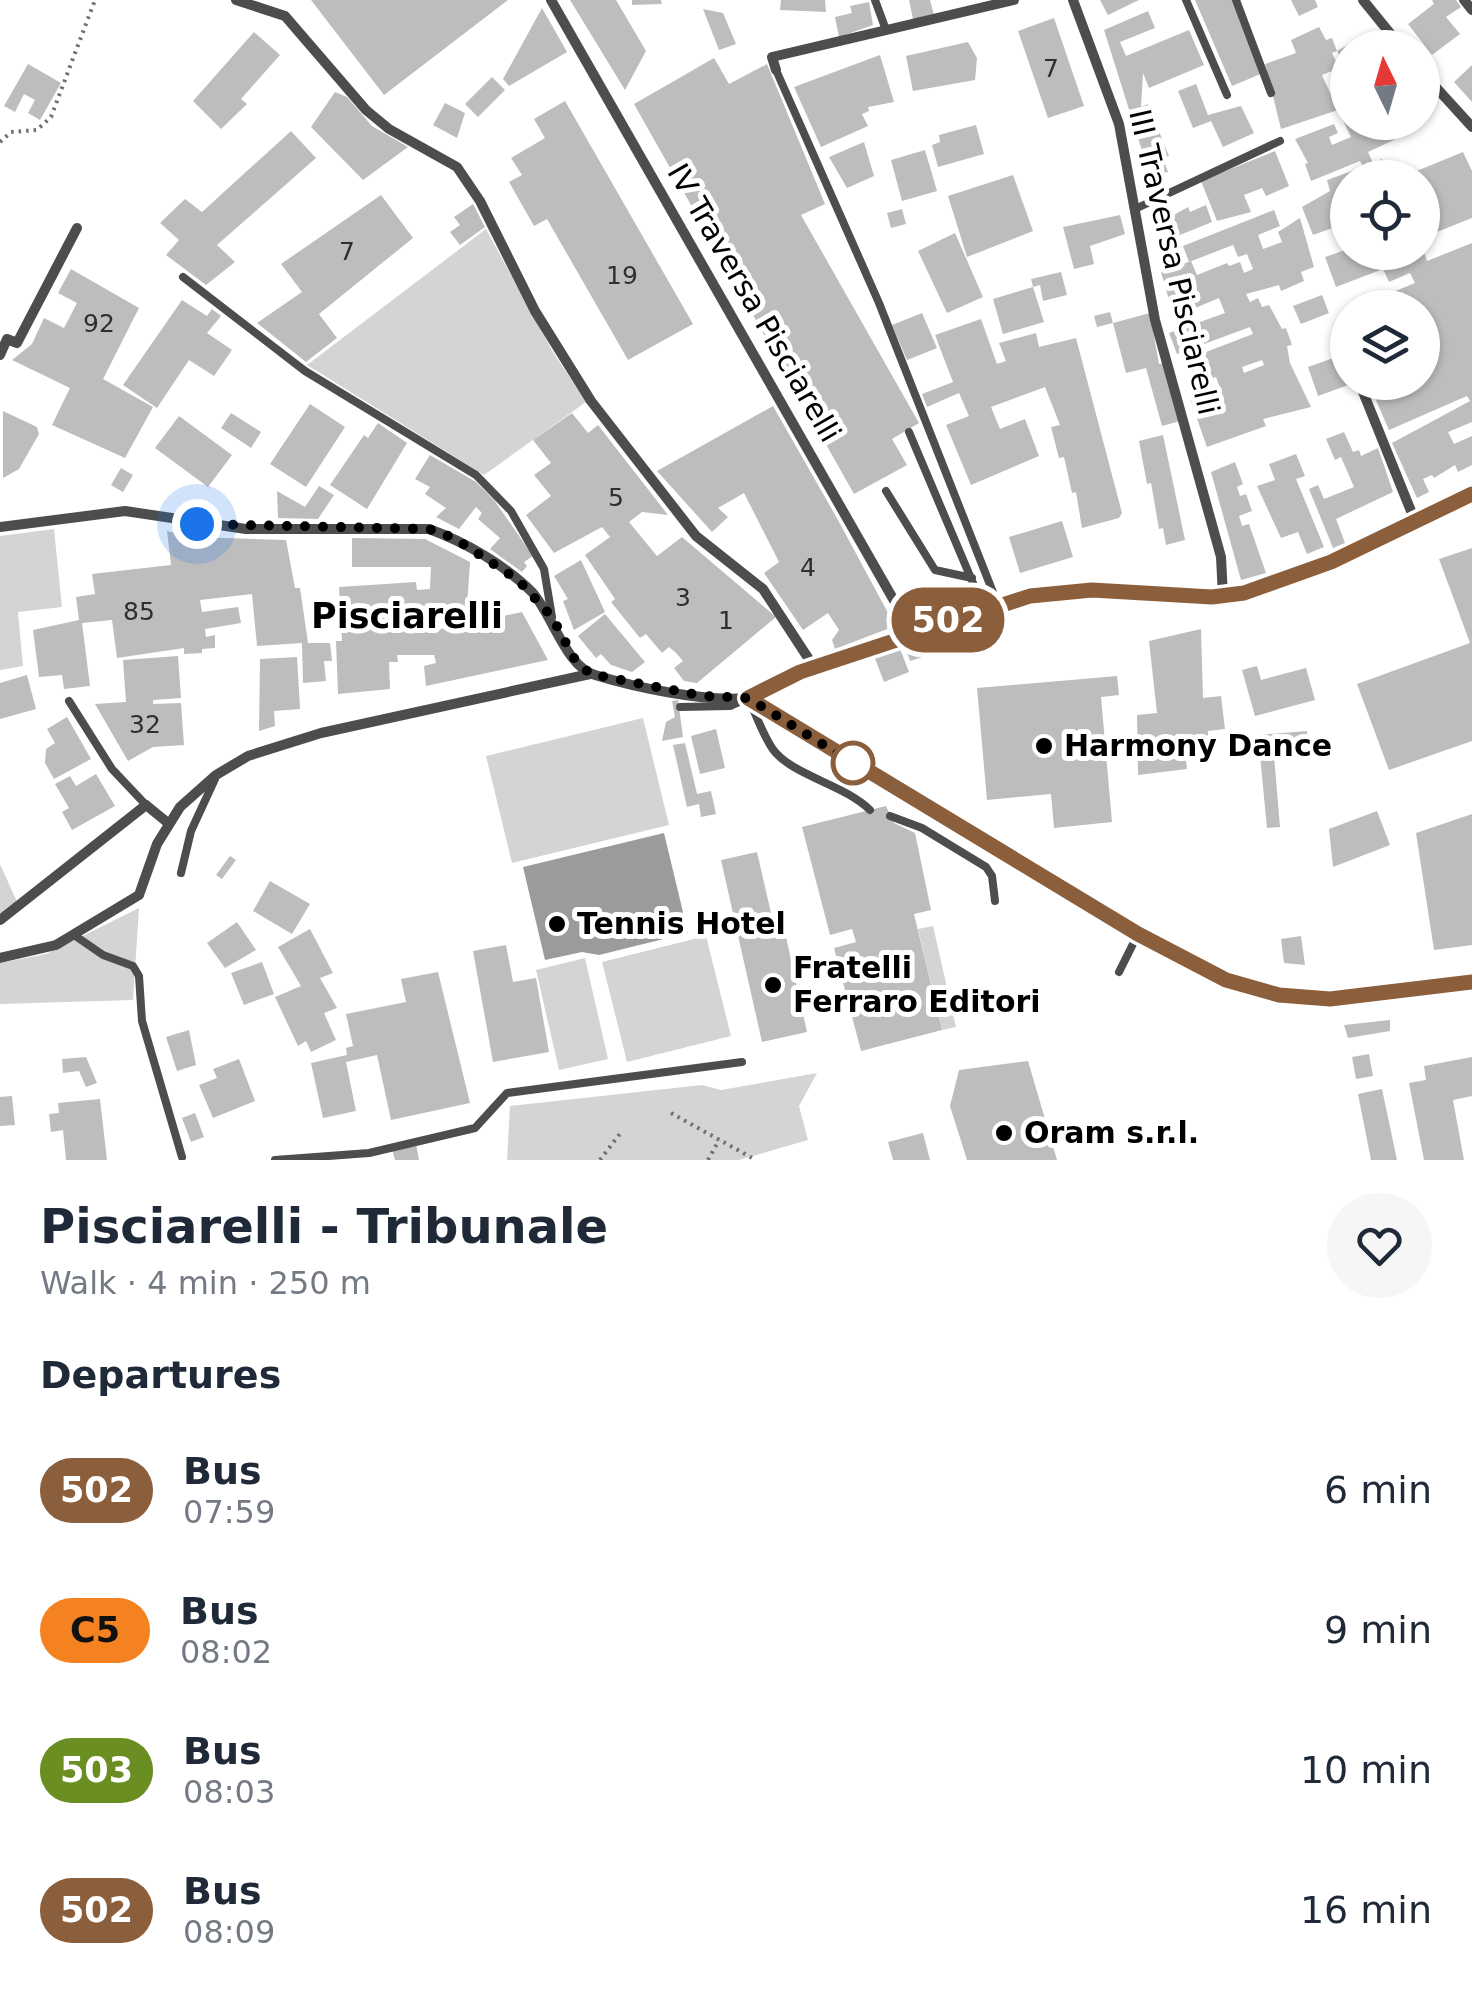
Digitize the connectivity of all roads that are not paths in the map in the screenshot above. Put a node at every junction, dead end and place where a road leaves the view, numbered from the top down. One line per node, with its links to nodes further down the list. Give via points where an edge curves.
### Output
1 (236, 0): 35 (street, via 285,16 366,110 457,167 591,400 696,536 763,588)
2 (551, 0): 34 (street, IV Traversa Pisciarelli)
3 (875, 0): 11 (lane)
4 (1014, 0): 11 (street)
5 (1073, 0): 19 (street, III Traversa Pisciarelli, via 1119,124)
6 (1186, 0): 16 (lane)
7 (1236, 0): 14 (lane)
8 (1364, 0): 12 (street)
9 (1464, 0): 10 (street)
10 (1472, 10)
11 (886, 30): 13 (street, via 772,57)
12 (1388, 30)
13 (776, 70): 31 (lane, via 880,303)
14 (1271, 92)
15 (1440, 92): 17 (street)
16 (1227, 95)
17 (1472, 127)
18 (1280, 141): 19 (lane)
19 (1134, 209): 30 (street, III Traversa Pisciarelli, via 1154,320 1221,557)
20 (76, 228): 22 (street, via 17,343 8,339)
21 (183, 277): 33 (lane, via 306,371 476,475 511,511 544,569)
22 (0, 354)
23 (1366, 400): 27 (street)
24 (909, 432): 29 (lane)
25 (886, 491): 29 (lane, via 935,570)
26 (1472, 494): 27 (street)
27 (1415, 521): 30 (street, via 1308,571)
28 (0, 528): 33 (street, via 125,511 246,528 429,529 518,580)
29 (972, 578): 32 (lane)
30 (1222, 597): 31 (street, via 1092,590)
31 (998, 604): 32 (street)
32 (984, 609): 34 (street)
33 (552, 617): 36 (street)
34 (912, 632): 35 (street)
35 (814, 667): 37 (street)
36 (590, 674): 37 (street); 40 (street, via 321,733 248,756)
37 (748, 698): 39 (lane, via 730,706); 42 (lane, via 773,750); 48 (street)
38 (69, 701): 41 (lane, via 112,769)
39 (680, 706)
40 (216, 776): 44 (street); 45 (lane, via 191,831)
41 (146, 805): 44 (street); 47 (street)
42 (870, 810)
43 (890, 816): 46 (lane, via 986,867)
44 (168, 823): 49 (street, via 139,895)
45 (182, 873)
46 (995, 901)
47 (0, 920)
48 (1138, 934): 51 (lane); 52 (street, via 1226,980 1279,995 1330,999)
49 (74, 935): 50 (street, via 37,952); 54 (lane, via 133,966 139,976 142,1021)
50 (0, 958)
51 (1119, 972)
52 (1472, 982)
53 (742, 1062): 55 (lane, via 507,1094 475,1128 369,1152)
54 (183, 1159)
55 (275, 1160)

